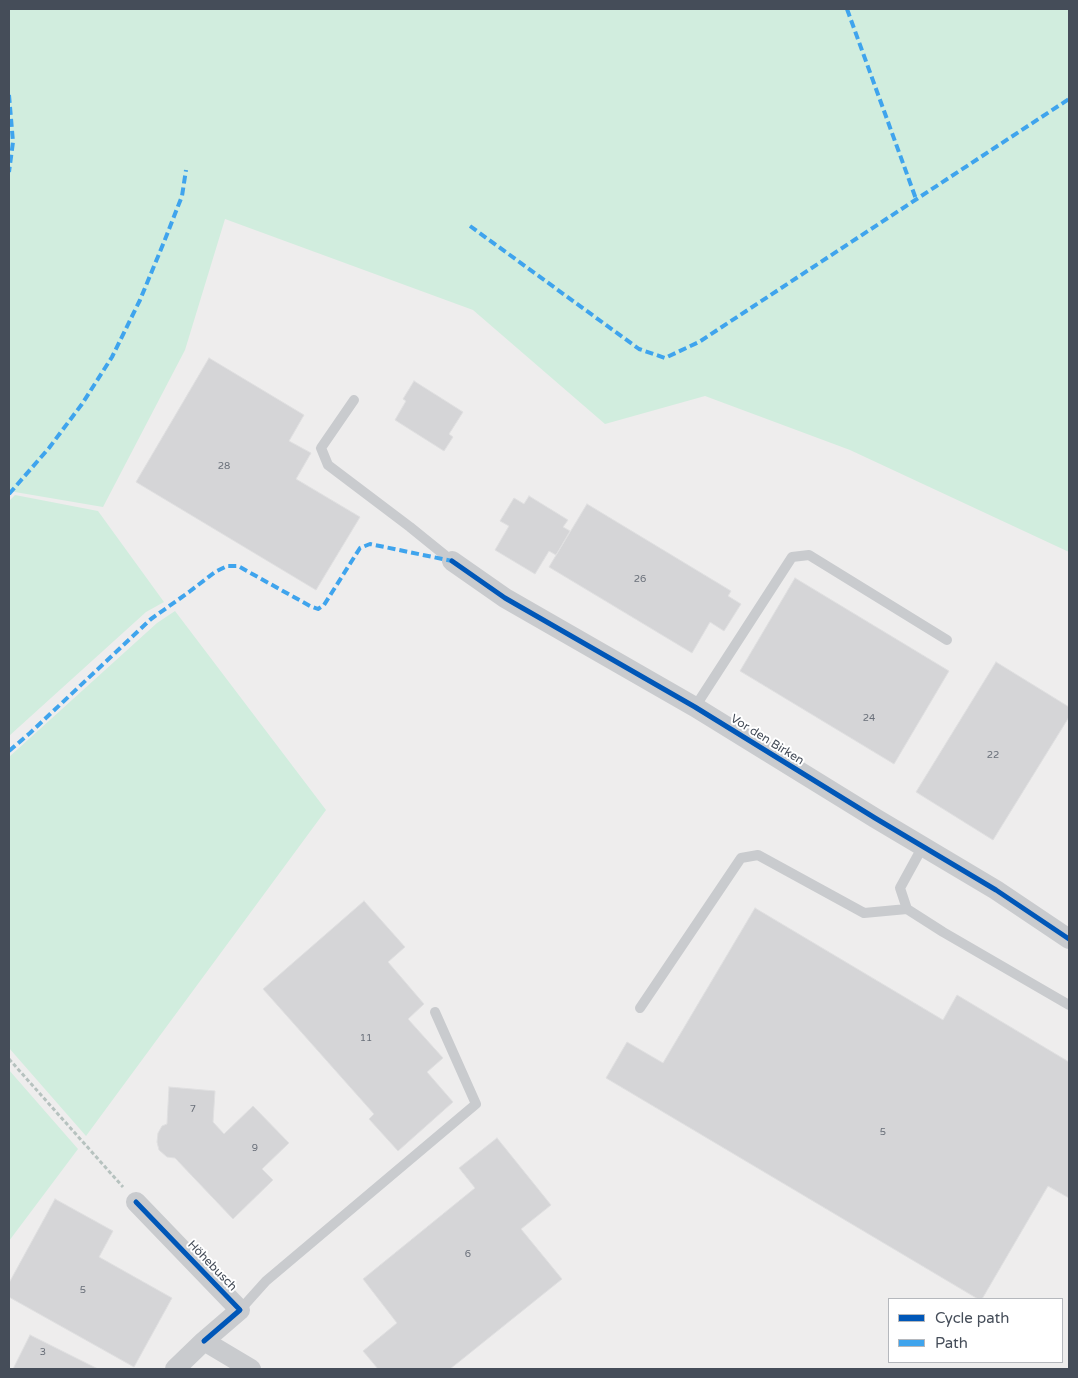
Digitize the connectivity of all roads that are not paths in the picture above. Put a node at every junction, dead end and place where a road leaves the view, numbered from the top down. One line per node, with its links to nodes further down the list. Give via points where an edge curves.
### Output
1 (354, 400): 2 (lane, via 322,448 328,465)
2 (452, 561): 4 (street, Vor den Birken, via 505,598)
3 (947, 640): 4 (lane, via 809,555 792,557)
4 (694, 707): 5 (street, Vor den Birken)
5 (923, 846): 6 (lane, via 900,888); 7 (street, Vor den Birken)
6 (907, 909): 8 (lane); 9 (lane, via 864,913 758,855 742,858)
7 (1069, 939)
8 (1069, 1005)
9 (640, 1008)
10 (435, 1012): 12 (lane, via 476,1104 266,1281)
11 (136, 1202): 12 (street, Höhebusch)
12 (240, 1310): 13 (street, Höhebusch)
13 (204, 1341): 14 (street, Höhebusch); 15 (street)
14 (174, 1369)
15 (251, 1369)

